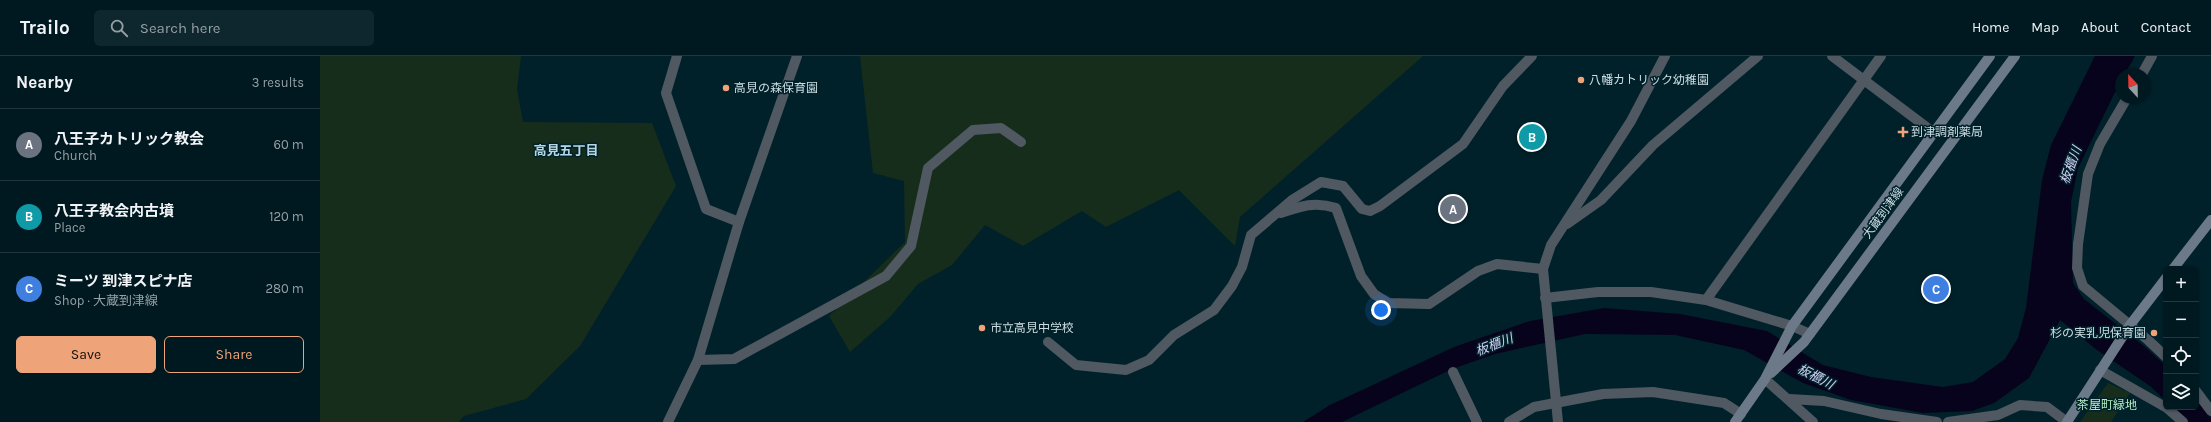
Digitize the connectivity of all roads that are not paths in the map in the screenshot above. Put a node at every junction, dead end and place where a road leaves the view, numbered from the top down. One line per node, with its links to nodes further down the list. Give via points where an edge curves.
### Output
1 (677, 56): 18 (street, via 666,93 706,209)
2 (797, 56): 18 (street)
3 (1532, 56): 16 (street, via 1503,86 1463,144 1380,206 1370,211 1362,210 1343,186 1321,182 1292,200)
4 (1665, 56): 19 (street, via 1631,122)
5 (1758, 56): 19 (street, via 1653,145 1601,200)
6 (1832, 56): 12 (street)
7 (1881, 56): 12 (street)
8 (1990, 56): 14 (main road, 大蔵到津線)
9 (2015, 56): 27 (main road, 大蔵到津線)
10 (2152, 56): 11 (street)
11 (2145, 68)
12 (1863, 80): 14 (street); 23 (street)
13 (2123, 104): 25 (street, via 2100,144 2088,174 2077,268 2083,286)
14 (1933, 132): 26 (main road, 大蔵到津線)
15 (1021, 142): 30 (street, via 1001,128 972,130 928,168 910,246 886,276 734,359)
16 (1277, 214): 21 (street, via 1301,206 1322,203 1336,208 1361,276 1374,294 1388,303 1429,304 1478,271 1497,264); 28 (street, via 1251,235 1242,267 1214,310 1174,335 1149,360 1126,370 1076,365)
17 (2211, 220): 20 (main road)
18 (739, 222): 30 (street)
19 (1562, 228): 21 (street, via 1551,245)
20 (2175, 266)
21 (1543, 269): 24 (street)
22 (2163, 282): 25 (main road)
23 (1706, 300): 24 (street, via 1651,292 1598,292); 26 (street, via 1734,306)
24 (1546, 302): 36 (street)
25 (2130, 325): 29 (street); 31 (main road)
26 (1790, 330): 27 (street); 33 (main road, 大蔵到津線)
27 (1807, 338): 33 (main road, 大蔵到津線)
28 (1048, 342)
29 (2163, 354)
30 (698, 360): 39 (street)
31 (2102, 367): 46 (main road); 47 (street, via 2167,408)
32 (1453, 372): 40 (street)
33 (1765, 379): 35 (street); 38 (main road, 大蔵到津線)
34 (2199, 395): 37 (street)
35 (1789, 399): 43 (street); 44 (street, via 1824,401 1881,414)
36 (1556, 403): 38 (street, via 1603,394 1653,392 1724,403); 41 (street, via 1534,407); 42 (street)
37 (2211, 411)
38 (1738, 418)
39 (668, 422)
40 (1476, 422)
41 (1509, 422)
42 (1558, 422)
43 (1813, 422)
44 (1937, 422)
45 (1948, 422): 46 (street, via 1998,415 2020,405 2046,407)
46 (2067, 422)
47 (2183, 422)

